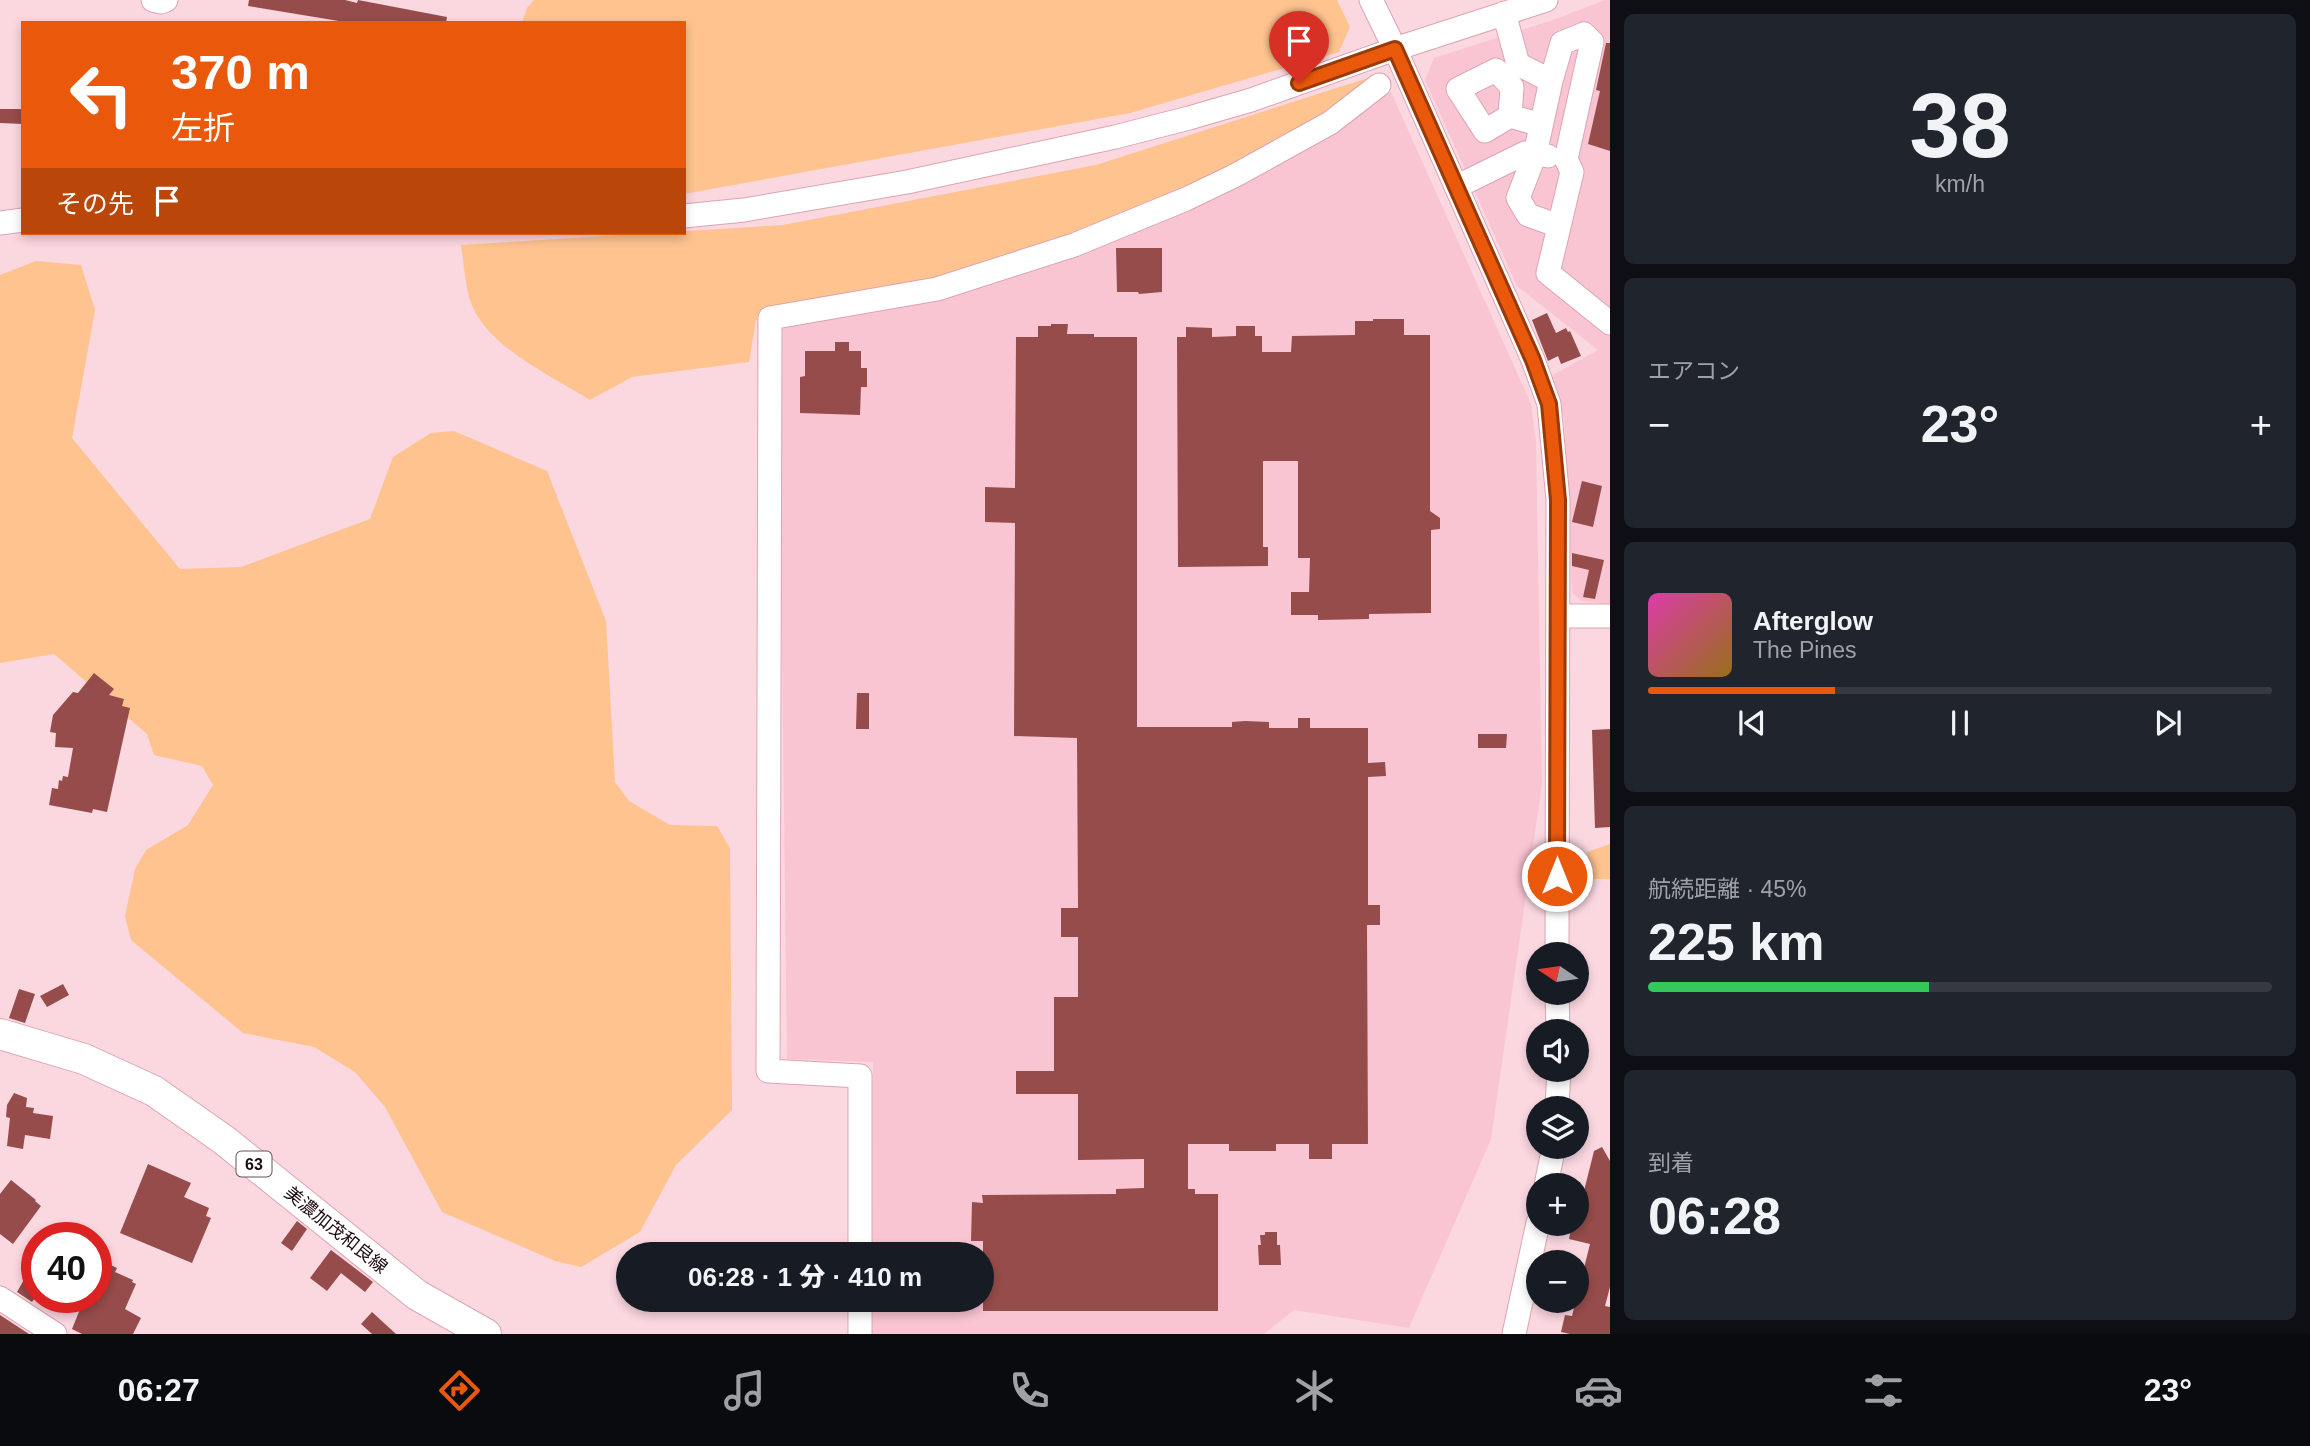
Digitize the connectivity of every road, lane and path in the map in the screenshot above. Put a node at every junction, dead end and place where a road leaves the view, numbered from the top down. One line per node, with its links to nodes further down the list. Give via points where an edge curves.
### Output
1 (153, 0): 2 (street)
2 (166, 0)
3 (1371, 0): 6 (street)
4 (1546, 0): 5 (street)
5 (1504, 13): 6 (street); 7 (street, via 1518,64)
6 (1395, 49): 13 (street); 14 (street, via 1251,100 1115,137 907,182)
7 (1551, 80): 10 (street); 12 (street, via 1562,43 1584,34 1592,42)
8 (1379, 85): 24 (street, via 1329,123 1234,176 1074,245 937,289 770,318 768,1071 860,1076)
9 (1510, 117): 10 (street)
10 (1541, 125): 11 (street)
11 (1535, 154): 12 (street); 13 (street, via 1525,153); 17 (street, via 1518,198 1528,215)
12 (1566, 159): 17 (street, via 1572,172)
13 (1456, 187): 20 (street, via 1549,404 1558,500)
14 (686, 216)
15 (21, 220): 16 (street)
16 (0, 223)
17 (1559, 226): 18 (street, via 1548,273)
18 (1610, 323)
19 (1609, 612): 20 (street)
20 (1558, 616): 21 (street)
21 (1557, 942)
22 (0, 1034): 28 (main road, 美濃加茂和良線 / 63, via 84,1059 154,1091 224,1140 417,1295)
23 (1535, 1236): 30 (street)
24 (860, 1242)
25 (0, 1298): 27 (street)
26 (860, 1312): 29 (street)
27 (55, 1334)
28 (486, 1334)
29 (860, 1334)
30 (1514, 1334)

